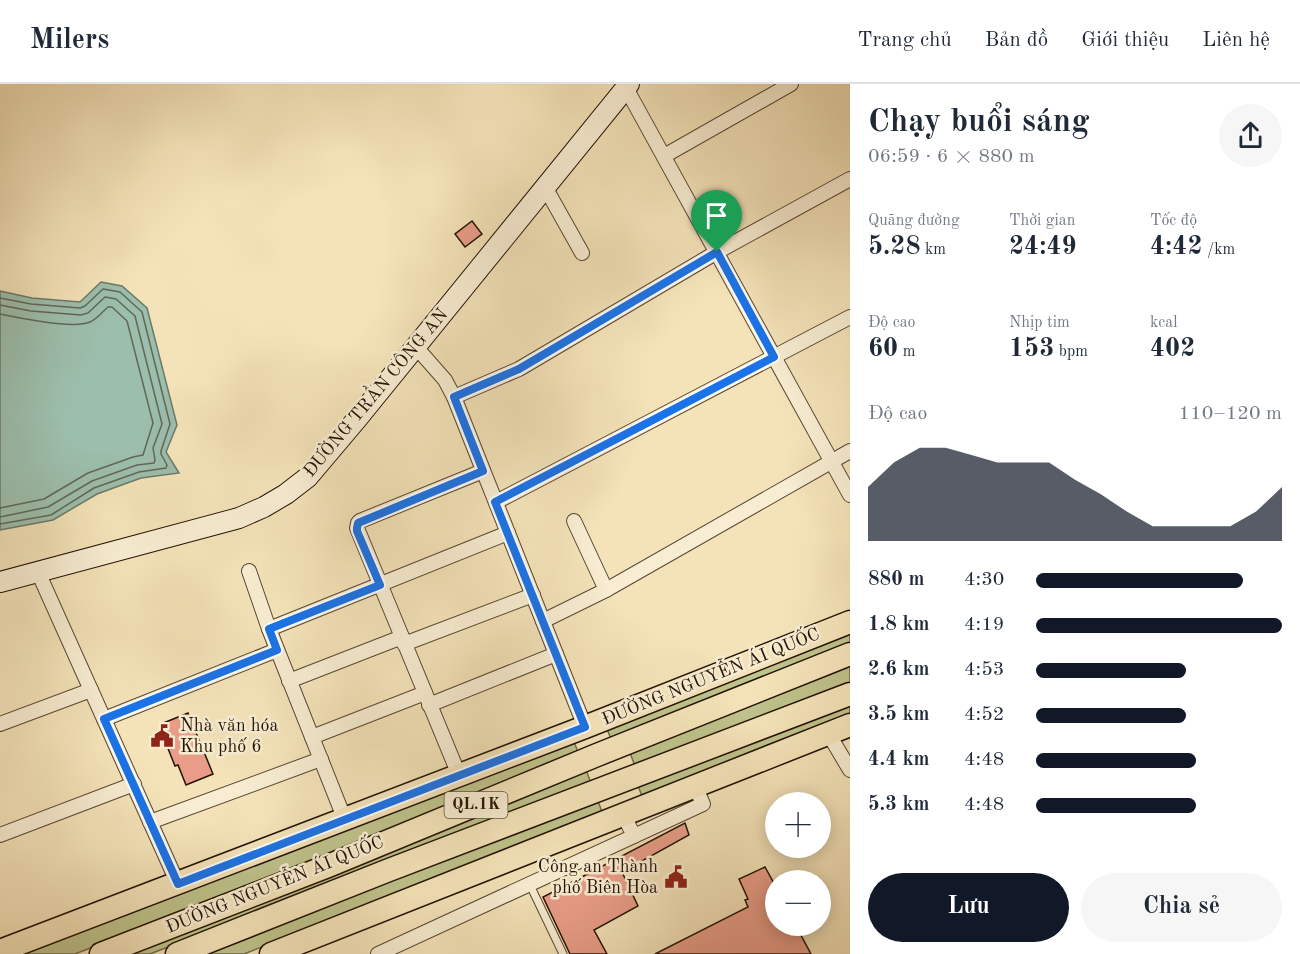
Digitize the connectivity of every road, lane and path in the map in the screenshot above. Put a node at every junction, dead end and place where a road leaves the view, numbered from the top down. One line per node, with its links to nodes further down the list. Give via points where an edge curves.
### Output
1 (791, 84): 3 (street)
2 (628, 86): 3 (street); 5 (street, ĐƯỜNG TRẦN CÔNG AN)
3 (664, 156): 6 (street)
4 (850, 179): 6 (street)
5 (545, 187): 7 (street); 9 (street, ĐƯỜNG TRẦN CÔNG AN)
6 (717, 252): 10 (street); 11 (street, via 519,369)
7 (582, 253)
8 (850, 317): 10 (street)
9 (416, 346): 11 (street); 20 (street, ĐƯỜNG TRẦN CÔNG AN, via 308,477 264,507 239,518)
10 (774, 357): 13 (street); 16 (street)
11 (454, 397): 14 (street)
12 (850, 451): 13 (street)
13 (831, 461): 15 (street); 23 (street)
14 (483, 471): 16 (street); 22 (street, via 358,523 357,531)
15 (850, 495)
16 (495, 502): 18 (street)
17 (574, 521): 23 (street)
18 (508, 533): 22 (street); 24 (street)
19 (249, 571): 27 (street)
20 (38, 572): 21 (street, ĐƯỜNG TRẦN CÔNG AN); 33 (street)
21 (0, 582)
22 (380, 585): 27 (street); 28 (street)
23 (606, 590): 25 (street)
24 (533, 595): 25 (street); 28 (street)
25 (543, 621): 30 (street)
26 (850, 622): 39 (main road, ĐƯỜNG NGUYỄN ÁI QUỐC / QL.1K)
27 (269, 629): 29 (street)
28 (403, 641): 32 (street); 35 (street)
29 (277, 650): 32 (street); 36 (street)
30 (556, 654): 35 (street); 39 (street)
31 (850, 654): 42 (main road, ĐƯỜNG NGUYỄN ÁI QUỐC / QL.1K)
32 (289, 681): 41 (street)
33 (91, 690): 36 (street); 37 (street)
34 (850, 694): 47 (main road, ĐƯỜNG NGUYỄN ÁI QUỐC / QL.1K)
35 (427, 699): 41 (street); 45 (street)
36 (104, 719): 46 (street)
37 (0, 723)
38 (850, 725): 40 (main road)
39 (585, 727): 42 (main road); 45 (main road, ĐƯỜNG NGUYỄN ÁI QUỐC / QL.1K)
40 (828, 734): 44 (street); 48 (main road)
41 (312, 737): 43 (street)
42 (597, 755): 47 (main road); 57 (main road, ĐƯỜNG NGUYỄN ÁI QUỐC / QL.1K)
43 (321, 759): 50 (street); 51 (street)
44 (850, 770)
45 (459, 775): 50 (main road, ĐƯỜNG NGUYỄN ÁI QUỐC / QL.1K)
46 (134, 784): 51 (street); 52 (street)
47 (611, 786): 49 (main road); 58 (main road, ĐƯỜNG NGUYỄN ÁI QUỐC / QL.1K)
48 (695, 786): 49 (main road); 53 (street, via 703,804)
49 (623, 814): 53 (street); 59 (main road, via 304,945)
50 (345, 820): 54 (main road, ĐƯỜNG NGUYỄN ÁI QUỐC / QL.1K)
51 (150, 822): 54 (street)
52 (0, 835)
53 (634, 836): 55 (street)
54 (178, 884): 56 (main road, ĐƯỜNG NGUYỄN ÁI QUỐC / QL.1K)
55 (530, 885): 60 (street); 61 (lane)
56 (2, 946)
57 (101, 954)
58 (177, 954)
59 (271, 954)
60 (378, 954)
61 (563, 954)

